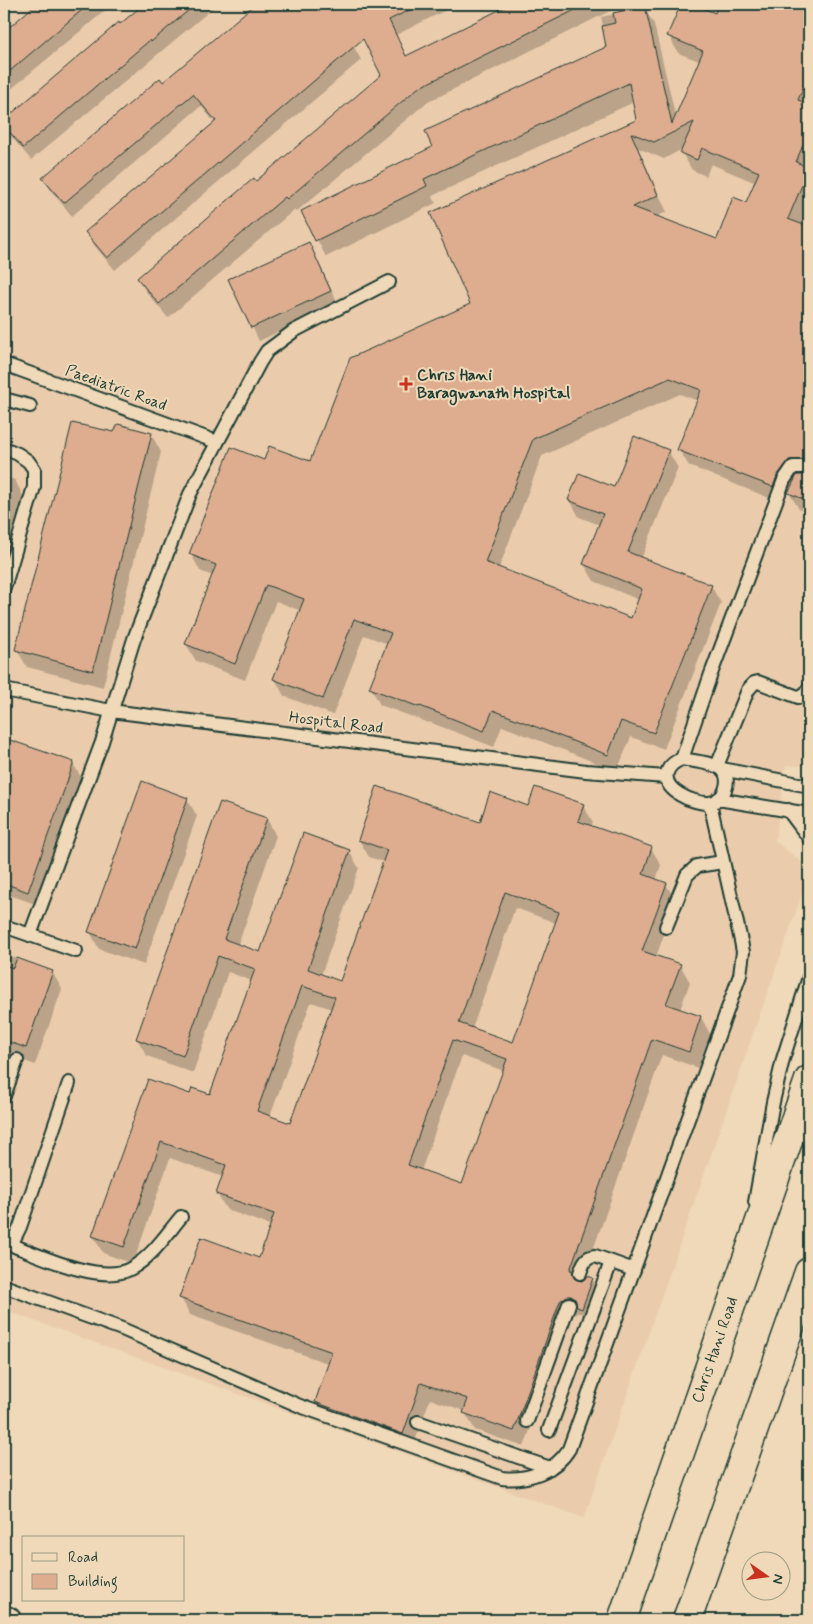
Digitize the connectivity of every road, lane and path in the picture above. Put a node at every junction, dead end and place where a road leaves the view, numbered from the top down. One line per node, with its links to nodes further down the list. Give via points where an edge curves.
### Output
1 (389, 282): 5 (lane, via 294,331 267,351)
2 (4, 364): 5 (lane, Paediatric Road)
3 (4, 399): 4 (lane)
4 (30, 406)
5 (217, 442): 11 (lane, via 183,511 134,639)
6 (4, 448): 8 (lane, via 28,461 34,469 34,487)
7 (809, 467): 12 (lane, via 794,467 784,480)
8 (4, 588)
9 (809, 688): 13 (lane, via 803,696 798,696 754,683 748,690)
10 (4, 690): 11 (lane, Hospital Road)
11 (112, 711): 14 (lane, Hospital Road, via 576,770); 23 (lane)
12 (682, 759): 13 (lane); 14 (lane, via 670,765)
13 (720, 768): 15 (lane); 16 (lane, via 727,778 727,785)
14 (666, 777): 16 (lane, via 670,787 679,794 695,800)
15 (809, 786)
16 (714, 801): 17 (lane); 20 (lane)
17 (788, 810): 18 (lane); 19 (lane)
18 (809, 814)
19 (809, 838)
20 (723, 862): 22 (lane, via 697,866 687,875); 34 (lane, via 741,942 740,975)
21 (4, 926): 23 (lane)
22 (666, 927)
23 (30, 935): 24 (lane)
24 (76, 951)
25 (809, 976): 33 (lane, via 773,1102)
26 (17, 1060): 29 (lane)
27 (809, 1080): 33 (main road, Chris Hani Road)
28 (69, 1082): 31 (lane, via 20,1227 14,1239)
29 (4, 1096)
30 (181, 1217): 31 (lane, via 142,1261 128,1271 79,1271)
31 (6, 1243)
32 (611, 1262): 34 (lane); 36 (lane, via 590,1256 584,1261); 41 (lane)
33 (743, 1268): 45 (main road, Chris Hani Road)
34 (634, 1270): 42 (lane, via 569,1449)
35 (809, 1272): 46 (main road)
36 (580, 1273)
37 (4, 1286): 42 (lane, via 122,1329 300,1406 502,1478 530,1477)
38 (569, 1304): 39 (lane)
39 (527, 1421)
40 (418, 1422): 42 (lane)
41 (549, 1430)
42 (550, 1468)
43 (4, 1620): 44 (street)
44 (8, 1620)
45 (622, 1620)
46 (687, 1620)

